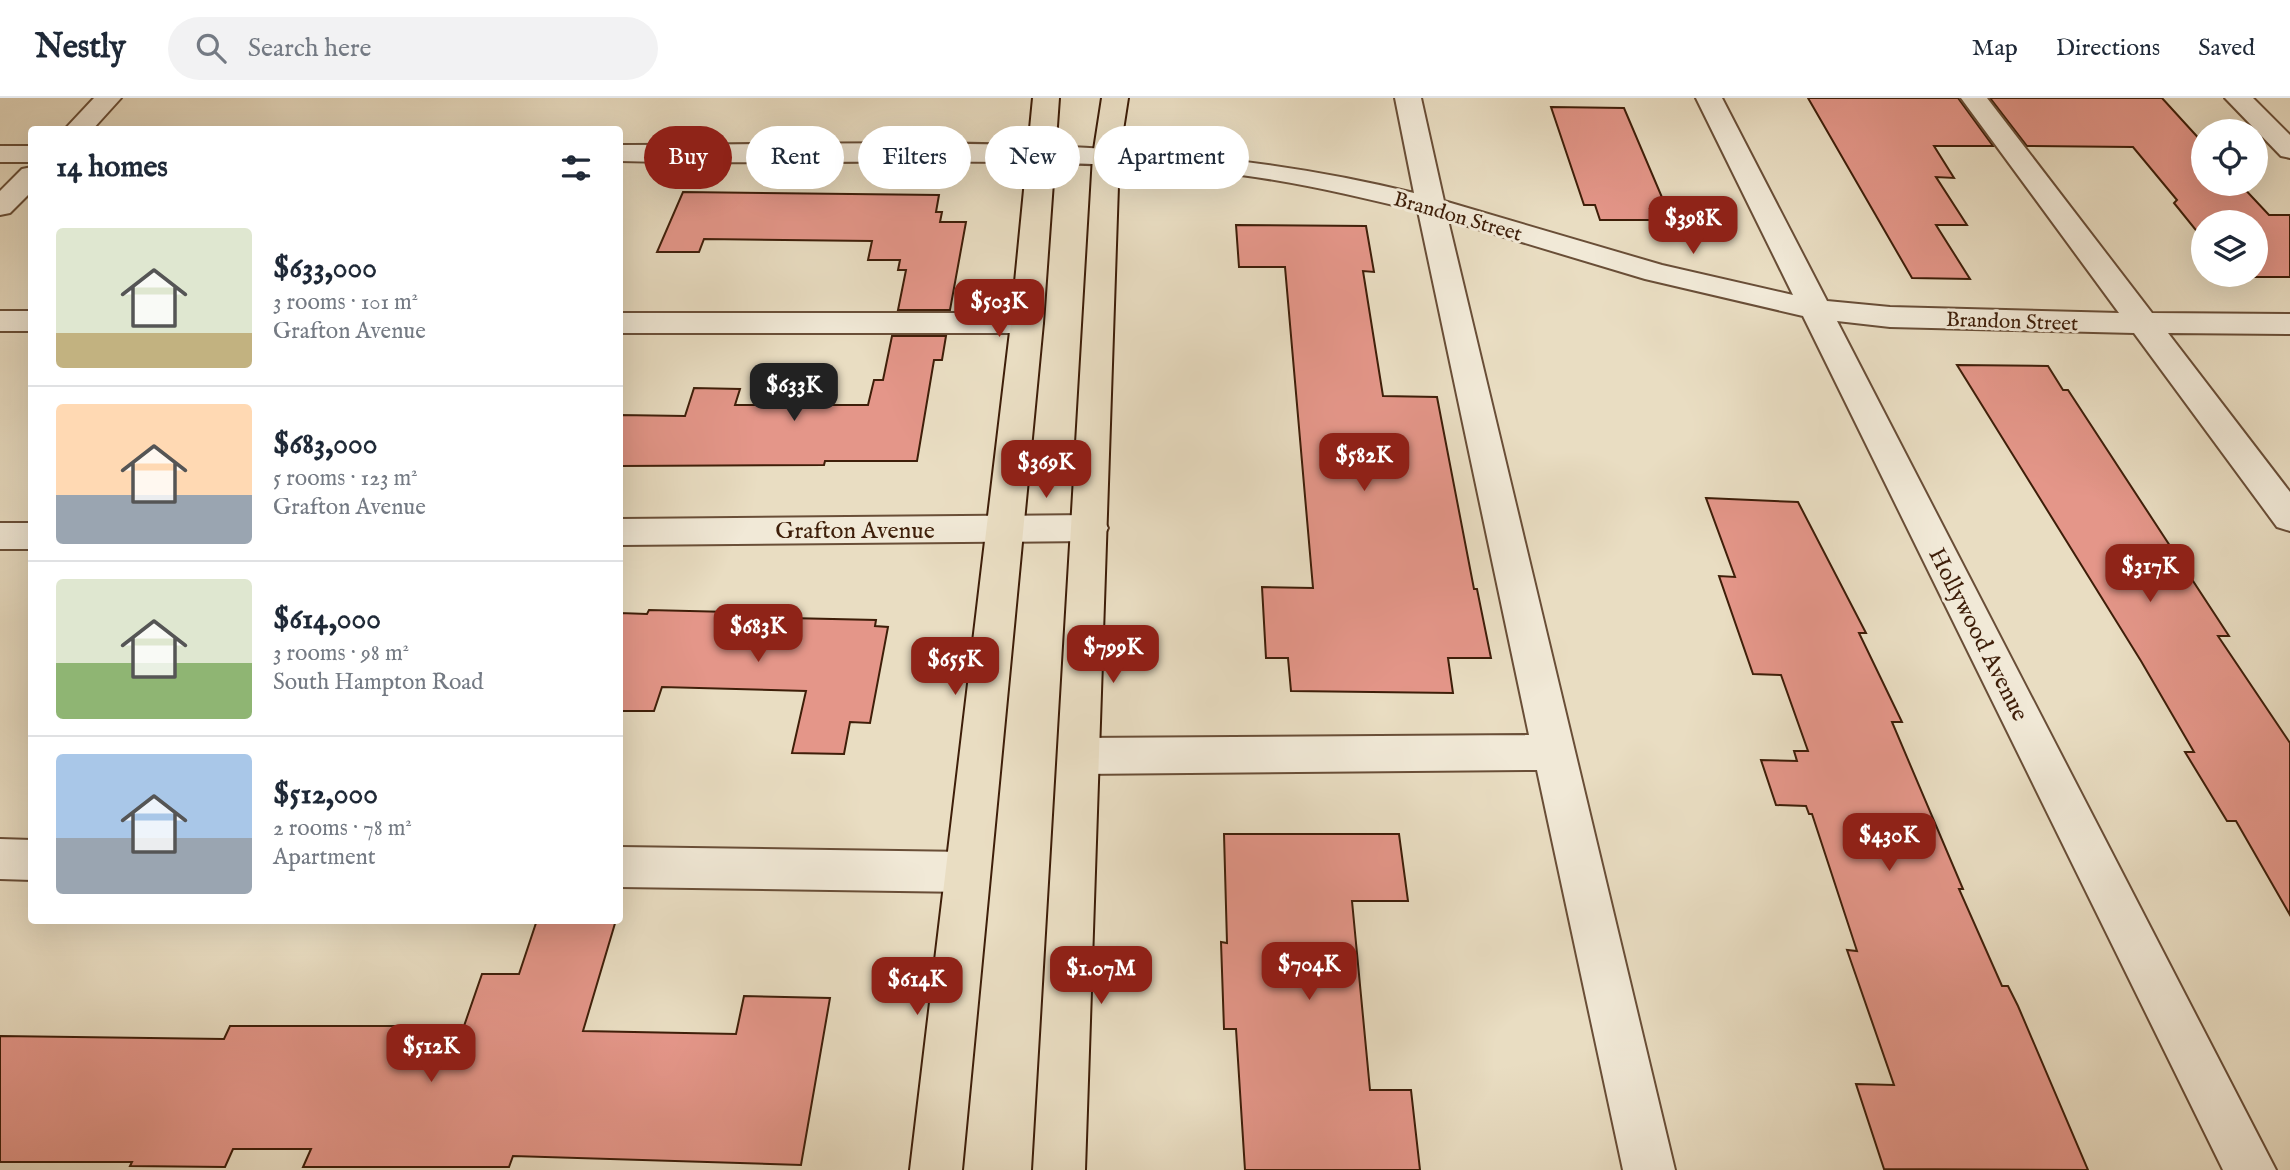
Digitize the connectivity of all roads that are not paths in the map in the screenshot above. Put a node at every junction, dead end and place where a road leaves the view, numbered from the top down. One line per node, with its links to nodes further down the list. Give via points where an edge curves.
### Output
1 (108, 98): 8 (street)
2 (1046, 98): 9 (main road)
3 (1115, 98): 10 (main road)
4 (1408, 98): 20 (street)
5 (1709, 98): 22 (street, Hollywood Avenue)
6 (1974, 98): 27 (street)
7 (2238, 98): 11 (street)
8 (81, 126)
9 (1042, 126)
10 (1111, 126)
11 (2290, 150)
12 (28, 153): 15 (street)
13 (623, 153): 14 (street, Brandon Street)
14 (985, 153)
15 (0, 154)
16 (1249, 170): 20 (street, Brandon Street, via 1343,184)
17 (28, 179): 21 (street)
18 (1036, 189): 26 (main road)
19 (1105, 189): 30 (main road)
20 (1431, 206): 22 (street, Brandon Street, via 1656,273); 35 (street)
21 (0, 207)
22 (1814, 309): 27 (street, Brandon Street, via 1890,317); 44 (street, Hollywood Avenue)
23 (0, 321): 24 (street)
24 (28, 321)
25 (623, 324): 26 (street)
26 (1027, 324): 31 (main road)
27 (2143, 324): 28 (street, Brandon Street); 29 (street)
28 (2290, 324)
29 (2290, 518)
30 (1090, 528): 31 (street, Grafton Avenue); 36 (main road)
31 (1003, 529): 32 (street, Grafton Avenue); 40 (main road)
32 (623, 532)
33 (0, 536): 34 (street)
34 (28, 536)
35 (1553, 752): 36 (street); 43 (street)
36 (1079, 756): 42 (main road)
37 (0, 859): 38 (street)
38 (28, 860)
39 (623, 867): 40 (street)
40 (967, 872): 41 (main road)
41 (936, 1170)
42 (1059, 1170)
43 (1649, 1170)
44 (2250, 1170)

